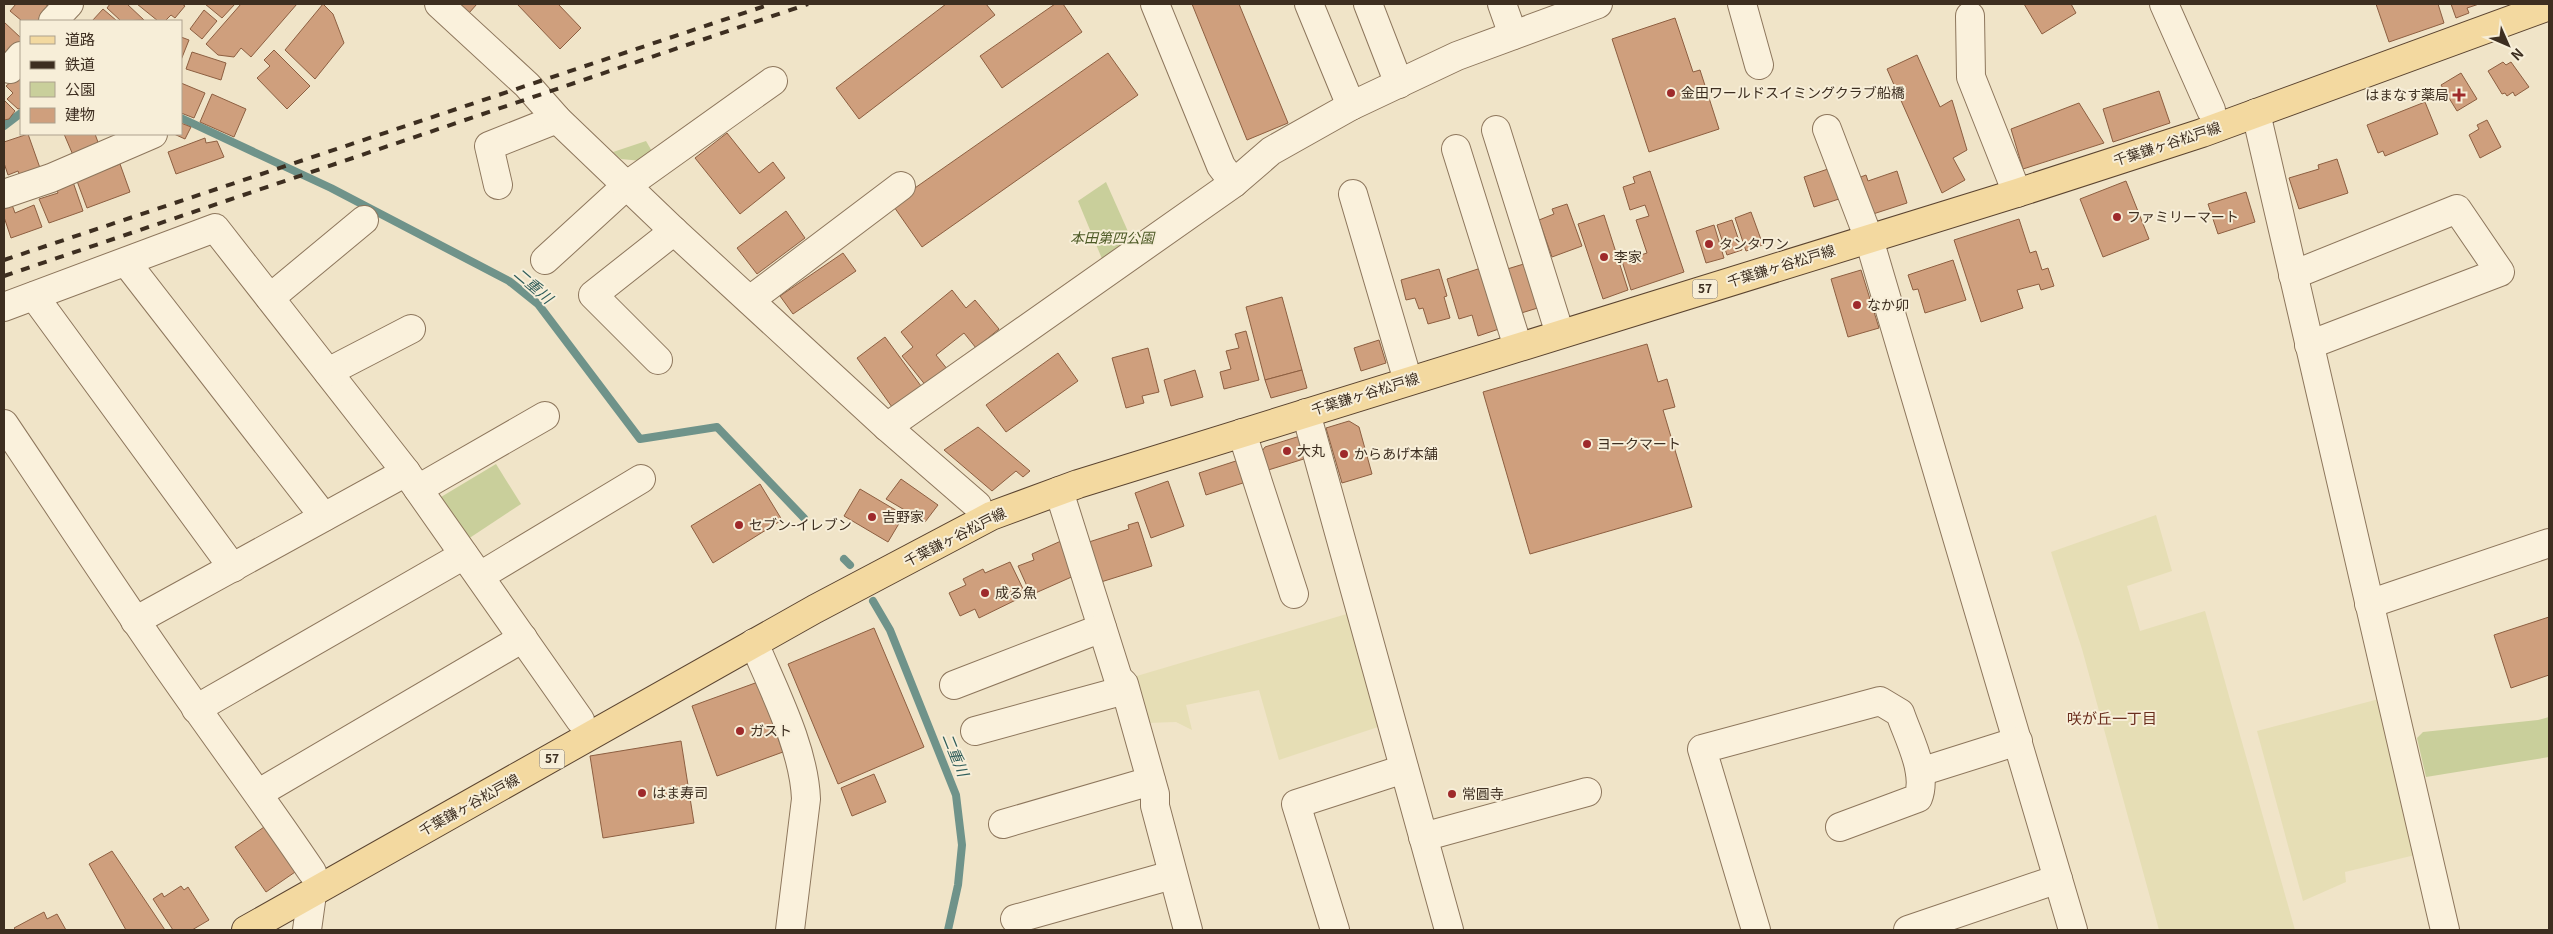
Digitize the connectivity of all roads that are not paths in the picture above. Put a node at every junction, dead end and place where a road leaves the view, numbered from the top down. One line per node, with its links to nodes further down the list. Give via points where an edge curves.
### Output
1 (69, 4): 12 (street)
2 (439, 4): 20 (street, via 527,86)
3 (1155, 4): 25 (street, via 1221,166)
4 (1309, 4): 17 (street)
5 (1368, 4): 16 (street)
6 (1502, 4): 13 (street)
7 (1598, 4): 13 (street)
8 (1742, 4): 14 (street)
9 (2164, 4): 18 (street)
10 (2549, 6): 19 (main road, 千葉鎌ヶ谷松戸線 / 57)
11 (1970, 16): 29 (street, via 1971,77)
12 (54, 20)
13 (1513, 35): 16 (street, via 1457,56)
14 (1759, 65)
15 (773, 81): 27 (street)
16 (1399, 84): 17 (street)
17 (1351, 106): 25 (street, via 1271,151)
18 (2211, 110)
19 (2256, 113): 29 (main road, 千葉鎌ヶ谷松戸線 / 57); 37 (street)
20 (557, 119): 26 (street, via 489,146); 27 (street)
21 (1827, 129): 34 (street)
22 (1496, 130): 43 (street)
23 (151, 135): 30 (street, via 51,178)
24 (1456, 149): 45 (street)
25 (1234, 183): 52 (street)
26 (498, 185)
27 (626, 186): 33 (street); 35 (street)
28 (901, 186): 40 (street)
29 (2017, 193): 34 (main road, 千葉鎌ヶ谷松戸線 / 57)
30 (4, 194)
31 (1353, 194): 48 (street)
32 (364, 220): 39 (street)
33 (674, 230): 40 (street); 46 (street, via 593,295)
34 (1869, 239): 43 (main road, 千葉鎌ヶ谷松戸線 / 57); 74 (street)
35 (545, 260)
36 (126, 262): 38 (street); 39 (street, via 215,228); 58 (street)
37 (2293, 275): 44 (street); 44 (street, via 2457,209 2500,272)
38 (34, 296): 41 (street); 61 (street)
39 (270, 298): 47 (street)
40 (750, 300): 52 (street)
41 (4, 307)
42 (410, 329): 47 (street)
43 (1560, 334): 45 (main road, 千葉鎌ヶ谷松戸線 / 57)
44 (2309, 344): 64 (street)
45 (1518, 347): 48 (main road, 千葉鎌ヶ谷松戸線 / 57)
46 (658, 360)
47 (328, 372): 55 (street)
48 (1408, 381): 49 (main road, 千葉鎌ヶ谷松戸線 / 57)
49 (1306, 413): 53 (main road, 千葉鎌ヶ谷松戸線 / 57); 75 (street)
50 (545, 416): 55 (street)
51 (4, 424): 65 (street)
52 (888, 427): 57 (street)
53 (1242, 433): 56 (main road, 千葉鎌ヶ谷松戸線 / 57); 63 (street)
54 (641, 479): 62 (street)
55 (412, 480): 58 (street); 60 (street)
56 (1059, 491): 66 (street); 68 (main road, 千葉鎌ヶ谷松戸線 / 57, via 991,516)
57 (977, 505)
58 (324, 517): 61 (street)
59 (2549, 543): 64 (street)
60 (464, 555): 62 (street); 71 (street)
61 (233, 568): 65 (street)
62 (480, 576): 67 (street)
63 (1294, 594)
64 (2369, 604): 96 (street)
65 (136, 622): 71 (street)
66 (1102, 628): 69 (street); 70 (street)
67 (523, 638): 72 (street); 79 (street)
68 (754, 643): 85 (main road, 千葉鎌ヶ谷松戸線 / 57); 89 (street, via 805,779 806,799)
69 (954, 685)
70 (1125, 690): 73 (street); 77 (street)
71 (196, 709): 79 (street)
72 (580, 720)
73 (975, 731)
74 (2018, 741): 76 (street); 84 (street)
75 (1404, 769): 82 (street); 91 (street, via 1296,804)
76 (1920, 772): 81 (street, via 1918,798); 93 (street, via 1900,713 1880,701 1702,749)
77 (1151, 782): 80 (street); 83 (street)
78 (1587, 792): 82 (street)
79 (260, 793): 85 (street)
80 (1003, 824)
81 (1840, 827)
82 (1423, 837): 92 (street)
83 (1172, 875): 86 (street); 90 (street)
84 (2058, 879): 94 (street); 95 (street)
85 (312, 883): 87 (main road, 千葉鎌ヶ谷松戸線 / 57); 88 (street)
86 (1015, 919)
87 (246, 930)
88 (307, 930)
89 (790, 930)
90 (1188, 930)
91 (1335, 930)
92 (1449, 930)
93 (1756, 930)
94 (1908, 930)
95 (2073, 930)
96 (2445, 930)

